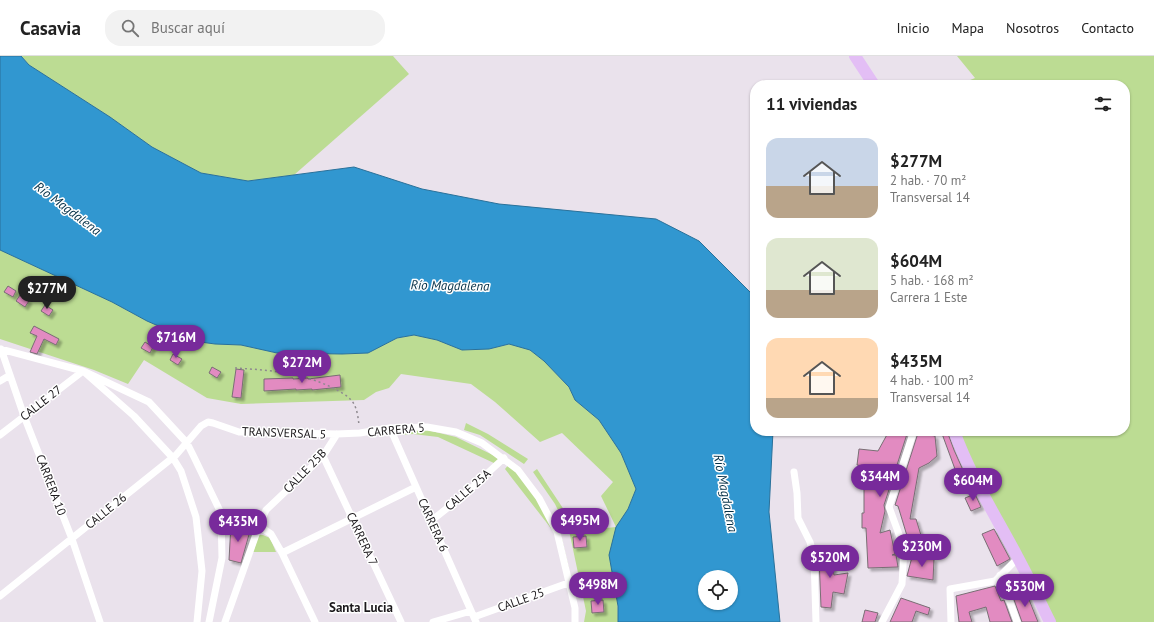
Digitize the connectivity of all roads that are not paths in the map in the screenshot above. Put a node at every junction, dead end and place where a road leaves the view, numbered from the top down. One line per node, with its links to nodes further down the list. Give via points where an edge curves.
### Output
1 (856, 56): 2 (main road)
2 (871, 80)
3 (0, 349): 4 (street); 5 (street, CARRERA 10)
4 (83, 371): 7 (street, CALLE 27); 14 (street, via 149,402); 16 (street, via 134,416)
5 (10, 375): 6 (street); 7 (street, CARRERA 10)
6 (0, 381)
7 (24, 416): 11 (street, CALLE 27); 24 (street, CARRERA 10)
8 (208, 422): 10 (street, TRANSVERSAL 5, via 239,432); 14 (street, CALLE 26, via 201,426)
9 (390, 428): 10 (street, CARRERA 5); 17 (street, CARRERA 5, via 427,427 456,432); 19 (street, CARRERA 6)
10 (337, 434): 15 (street, CALLE 25B)
11 (0, 435)
12 (913, 436): 40 (street, via 889,508 904,548 902,584)
13 (956, 436): 26 (main road, via 978,484)
14 (187, 443): 16 (street, CALLE 26); 20 (street)
15 (323, 456): 21 (street, CARRERA 7); 23 (street, CALLE 25B, via 266,510)
16 (173, 458): 24 (street, CALLE 26); 32 (street, via 181,471 196,518 202,571)
17 (504, 458): 22 (street, CALLE 25A); 28 (street, CARRERA 5, via 518,470 539,498 556,532)
18 (794, 472): 39 (street, via 798,518 814,557)
19 (416, 487): 21 (street); 22 (street, CARRERA 6)
20 (221, 513): 23 (street); 33 (street, via 222,558)
21 (353, 519): 25 (street); 36 (street, CARRERA 7)
22 (431, 521): 30 (street, CARRERA 6)
23 (259, 526): 25 (street, via 271,534); 34 (street, CALLE 25B)
24 (72, 539): 29 (street, CALLE 26); 31 (street, CARRERA 10)
25 (282, 553): 35 (street)
26 (1018, 558): 27 (street); 43 (main road)
27 (1000, 575): 41 (street, via 995,581 950,589); 42 (street)
28 (568, 583): 30 (street, CALLE 25); 38 (street, CARRERA 5, via 575,608)
29 (0, 596)
30 (474, 617): 37 (street, CALLE 25)
31 (100, 622)
32 (197, 622)
33 (209, 622)
34 (225, 622)
35 (316, 622)
36 (401, 622)
37 (433, 622)
38 (575, 622)
39 (816, 622)
40 (882, 622)
41 (951, 622)
42 (1017, 622)
43 (1050, 622)

